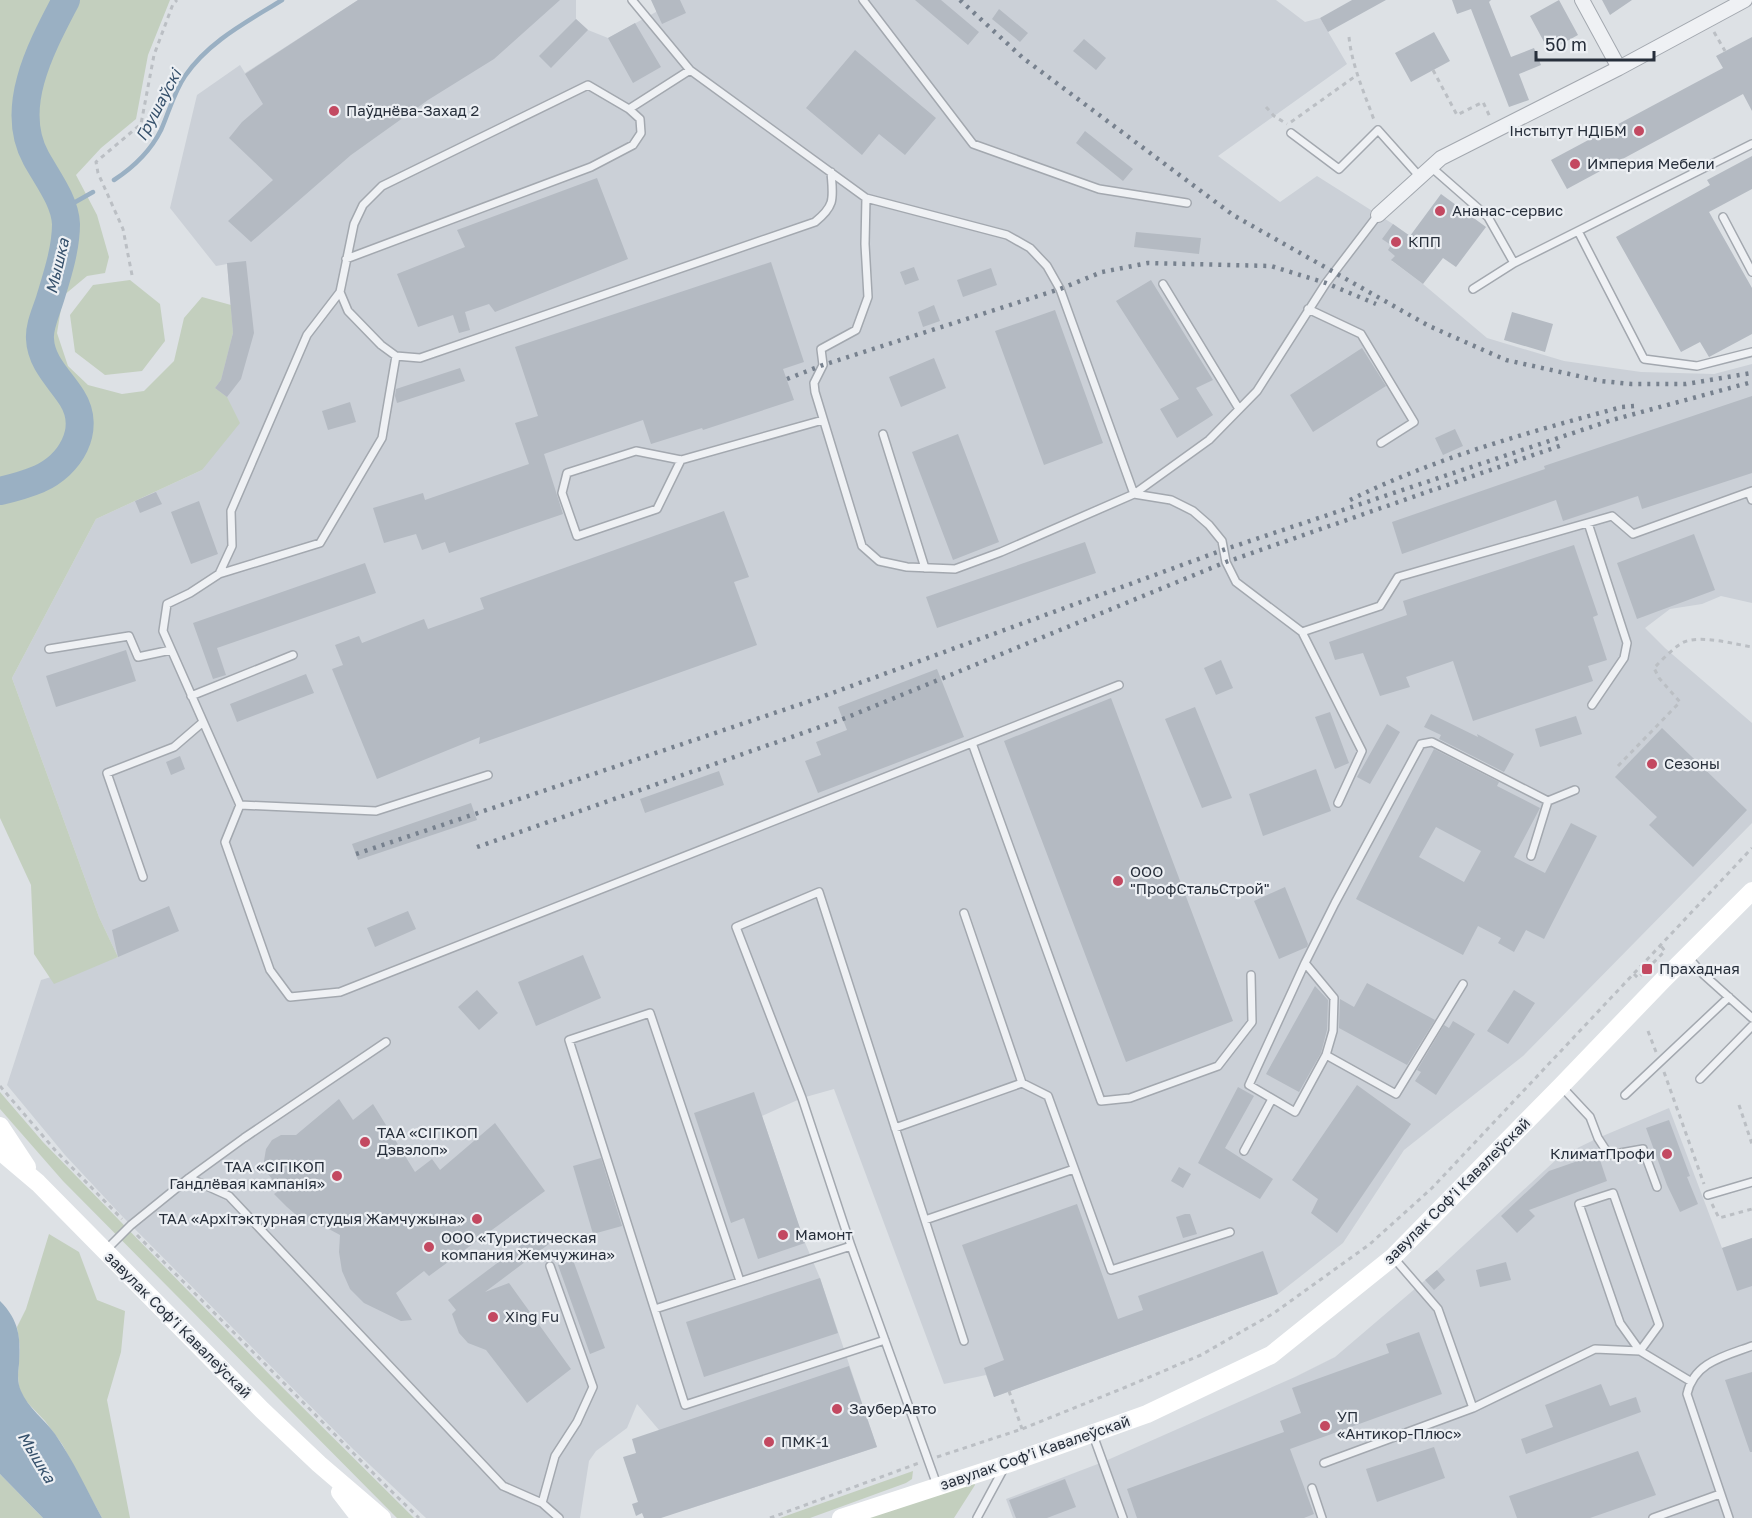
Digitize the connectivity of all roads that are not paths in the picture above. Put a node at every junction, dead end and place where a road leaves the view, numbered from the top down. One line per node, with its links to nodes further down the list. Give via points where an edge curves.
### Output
1 (632, 0): 6 (lane)
2 (862, 0): 13 (lane, via 973,144 1100,189)
3 (1582, 0): 5 (street)
4 (1744, 0): 5 (street)
5 (1619, 68): 11 (street, via 1441,158)
6 (690, 70): 7 (lane); 10 (lane)
7 (629, 109): 17 (lane, via 640,119 641,133 633,146 591,167); 17 (lane, via 588,85 382,186 363,205)
8 (1291, 133): 11 (lane, via 1339,169 1378,130)
9 (1752, 144): 16 (lane)
10 (831, 172): 12 (lane); 25 (lane, via 833,197 827,212 815,222 420,358)
11 (1426, 172): 14 (street); 18 (lane, via 1488,217)
12 (866, 198): 27 (lane, via 868,297 856,330 821,349 823,365 814,383); 32 (lane, via 1007,235 1030,248 1047,266 1060,289)
13 (1187, 203)
14 (1378, 215): 23 (lane)
15 (1723, 217): 19 (lane)
16 (1578, 231): 18 (lane); 24 (lane, via 1644,359 1697,366)
17 (346, 259): 22 (lane)
18 (1514, 263): 21 (lane)
19 (1752, 272)
20 (1163, 284): 26 (lane)
21 (1473, 289)
22 (340, 292): 25 (lane, via 348,311); 36 (lane, via 307,334 231,511 232,546)
23 (1308, 309): 26 (lane, via 1257,391); 29 (lane, via 1361,334 1414,422)
24 (1752, 352)
25 (396, 356): 36 (lane, via 382,438 320,543)
26 (1239, 409): 32 (lane, via 1209,440)
27 (823, 420): 30 (lane); 35 (lane, via 862,546 879,561)
28 (883, 434): 35 (lane)
29 (1381, 443)
30 (681, 459): 30 (lane, via 636,451 567,474 562,494 577,536 657,509)
31 (1750, 491): 33 (lane); 34 (lane, via 1633,534 1612,516)
32 (1134, 494): 35 (lane, via 955,569); 37 (lane, via 1171,500 1193,511 1222,541 1226,562 1236,582)
33 (1752, 500)
34 (1588, 523): 37 (lane, via 1398,577 1380,606); 43 (lane, via 1627,642 1624,658)
35 (925, 568)
36 (219, 574): 39 (lane, via 167,604 163,631)
37 (1302, 632): 49 (lane, via 1362,751)
38 (49, 649): 39 (lane, via 129,636 138,657)
39 (171, 650): 42 (lane)
40 (293, 655): 42 (lane)
41 (1119, 685): 45 (lane)
42 (191, 696): 44 (lane)
43 (1592, 705)
44 (203, 722): 50 (lane); 52 (lane, via 174,747 107,773)
45 (972, 743): 50 (lane, via 340,992 290,998 270,970 225,842); 57 (lane, via 1101,1101 1130,1098 1218,1066 1251,1022)
46 (488, 775): 50 (lane, via 376,811)
47 (1575, 790): 48 (lane)
48 (1548, 801): 51 (lane); 56 (lane, via 1432,742 1421,744)
49 (1338, 803)
50 (240, 805)
51 (1531, 856)
52 (143, 876)
53 (1752, 891): 55 (street, завулак Софʼі Кавалеўскай)
54 (964, 913): 65 (lane)
55 (1687, 956): 59 (lane); 66 (street, завулак Софʼі Кавалеўскай)
56 (1305, 963): 63 (lane, via 1334,998 1333,1031); 68 (lane, via 1249,1085)
57 (1251, 975)
58 (1463, 984): 63 (lane, via 1396,1094)
59 (1730, 997): 60 (lane); 67 (lane)
60 (1752, 1018)
61 (1752, 1026): 64 (lane)
62 (386, 1042): 74 (lane)
63 (1326, 1055): 68 (lane, via 1295,1112)
64 (1700, 1079)
65 (1022, 1083): 70 (lane); 73 (lane, via 1048,1096)
66 (1561, 1086): 77 (lane, via 1590,1117 1609,1155 1643,1149); 83 (street, завулак Софʼі Кавалеўскай)
67 (1625, 1095)
68 (1272, 1099): 72 (lane)
69 (0, 1126): 76 (street, завулак Софʼі Кавалеўскай)
70 (895, 1128): 79 (lane); 81 (lane, via 819,892 736,927 802,1098)
71 (0, 1151): 76 (street, завулак Софʼі Кавалеўскай)
72 (1244, 1151)
73 (1074, 1169): 79 (lane); 80 (lane, via 1111,1270)
74 (189, 1178): 82 (lane); 100 (lane, via 229,1196 503,1486)
75 (1752, 1182): 78 (lane)
76 (38, 1183): 82 (street, завулак Софʼі Кавалеўскай)
77 (1657, 1187)
78 (1708, 1195)
79 (925, 1220): 88 (lane)
80 (1230, 1232)
81 (851, 1246): 85 (lane); 87 (lane)
82 (105, 1251): 95 (street, завулак Софʼі Кавалеўскай)
83 (1394, 1257): 92 (lane, via 1438,1309); 93 (street, завулак Софʼі Кавалеўскай, via 1271,1355 1148,1414)
84 (550, 1266): 100 (lane, via 592,1387 577,1422 555,1456)
85 (740, 1281): 86 (lane); 86 (lane, via 650,1013 569,1040)
86 (655, 1309): 87 (lane, via 685,1405)
87 (885, 1340): 97 (lane)
88 (964, 1341)
89 (1752, 1346): 91 (lane, via 1709,1362)
90 (1640, 1351): 90 (lane, via 1620,1323 1579,1204 1613,1193 1659,1325); 91 (lane); 92 (lane, via 1595,1349)
91 (1690, 1381): 99 (lane, via 1687,1394)
92 (1473, 1408): 94 (lane)
93 (1092, 1433): 96 (street, завулак Софʼі Кавалеўскай); 106 (lane)
94 (1324, 1463)
95 (319, 1464): 101 (street, завулак Софʼі Кавалеўскай); 102 (street, завулак Софʼі Кавалеўскай)
96 (1006, 1464): 97 (street, завулак Софʼі Кавалеўскай); 105 (lane)
97 (937, 1486): 104 (street, завулак Софʼі Кавалеўскай)
98 (1312, 1488): 107 (lane)
99 (1720, 1494): 108 (lane); 109 (lane)
100 (542, 1503): 103 (lane)
101 (360, 1518)
102 (382, 1518)
103 (559, 1518)
104 (841, 1518)
105 (977, 1518)
106 (1123, 1518)
107 (1322, 1518)
108 (1653, 1518)
109 (1729, 1518)

